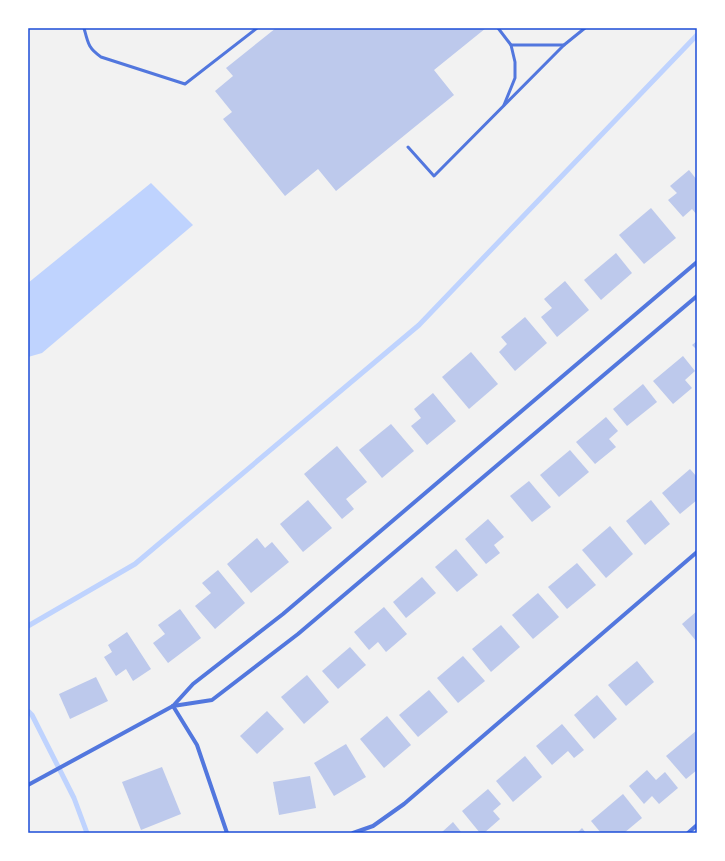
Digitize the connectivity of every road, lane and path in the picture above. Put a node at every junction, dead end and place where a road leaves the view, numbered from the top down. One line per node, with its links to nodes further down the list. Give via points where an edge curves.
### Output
1 (84, 28): 2 (lane, via 88,45 101,57 186,84)
2 (257, 28)
3 (498, 28): 5 (lane)
4 (585, 28): 6 (lane)
5 (511, 45): 6 (lane); 7 (lane, via 515,78)
6 (564, 45): 7 (lane)
7 (503, 107): 8 (lane, via 434,176)
8 (408, 147)
9 (697, 262): 12 (street, via 283,614 193,684)
10 (697, 296): 12 (street, via 298,634 212,700)
11 (697, 552): 16 (street, via 404,804 373,826)
12 (173, 706): 13 (street); 15 (street, via 197,745)
13 (28, 785)
14 (697, 825): 17 (street)
15 (227, 833)
16 (353, 833)
17 (688, 833)

